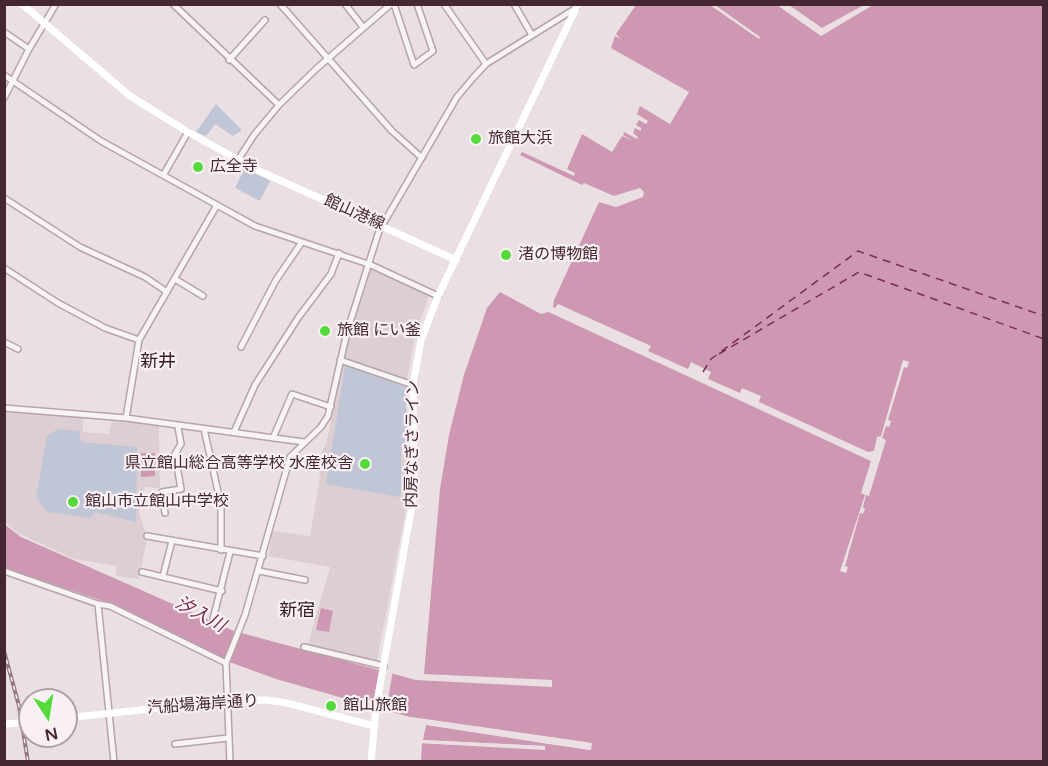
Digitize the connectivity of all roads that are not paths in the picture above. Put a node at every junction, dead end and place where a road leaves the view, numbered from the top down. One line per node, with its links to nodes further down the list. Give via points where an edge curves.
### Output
1 (22, 4): 12 (street, 館山港線)
2 (56, 4): 12 (street)
3 (172, 4): 18 (street)
4 (280, 4): 17 (street)
5 (345, 4): 13 (street)
6 (393, 4): 7 (street, via 414,65 433,51); 13 (street)
7 (417, 4)
8 (444, 4): 19 (street)
9 (514, 4): 15 (street)
10 (577, 6): 15 (street); 33 (street)
11 (265, 20): 18 (street)
12 (46, 24): 16 (street); 24 (street, 館山港線, via 130,96)
13 (363, 27): 17 (street)
14 (4, 32): 16 (street)
15 (532, 35): 19 (street)
16 (29, 49): 21 (street)
17 (328, 58): 23 (street); 25 (street, via 392,131)
18 (229, 60): 23 (street)
19 (486, 64): 25 (street, via 457,97)
20 (4, 75): 21 (street)
21 (13, 80): 22 (street); 27 (street, via 101,141)
22 (4, 98)
23 (279, 105): 26 (street)
24 (188, 132): 26 (street, 館山港線); 27 (street)
25 (423, 158): 30 (street)
26 (238, 160): 30 (street, 館山港線)
27 (164, 174): 29 (street)
28 (4, 198): 37 (street, via 80,247)
29 (217, 205): 31 (street, via 255,226); 36 (street)
30 (382, 225): 33 (street, 館山港線); 34 (street)
31 (302, 242): 32 (street); 42 (street, via 276,280)
32 (339, 254): 34 (street); 51 (street, via 331,274 255,385)
33 (456, 260): 39 (street, 内房なぎさライン)
34 (366, 264): 39 (street); 44 (street)
35 (4, 268): 40 (street, via 58,303 105,328)
36 (175, 279): 37 (street); 38 (street)
37 (168, 291): 40 (street)
38 (203, 296)
39 (438, 296): 45 (street, 内房なぎさライン, via 421,340)
40 (139, 340): 48 (street)
41 (4, 342): 43 (street)
42 (241, 347)
43 (18, 349)
44 (340, 360): 45 (street); 46 (street)
45 (413, 385): 70 (street, 内房なぎさライン, via 414,494)
46 (331, 407): 52 (street, via 292,394); 53 (street, via 326,420)
47 (4, 408): 48 (street)
48 (126, 418): 49 (street)
49 (178, 426): 50 (street); 54 (street, via 181,444 175,454 181,489 162,492)
50 (204, 429): 51 (street); 57 (street, via 221,505)
51 (234, 432): 52 (street)
52 (273, 438): 53 (street)
53 (304, 442): 59 (street, via 290,457)
54 (165, 513)
55 (147, 536): 56 (street)
56 (172, 541): 57 (street); 63 (street)
57 (221, 550): 58 (street)
58 (231, 552): 59 (street); 65 (street)
59 (263, 556): 60 (street)
60 (258, 571): 64 (street); 69 (street, via 240,632)
61 (4, 572): 66 (street)
62 (142, 572): 63 (street)
63 (163, 576): 65 (street)
64 (305, 580)
65 (222, 591): 67 (street)
66 (98, 604): 69 (street, via 110,606); 72 (street)
67 (213, 619)
68 (304, 647): 70 (street)
69 (226, 662): 71 (street)
70 (384, 668): 74 (street, 内房なぎさライン)
71 (225, 701): 72 (street, 汽船場海岸通り); 74 (street, 汽船場海岸通り, via 287,703); 75 (street)
72 (108, 714): 73 (street, 汽船場海岸通り); 77 (street)
73 (78, 717)
74 (374, 726): 79 (street, 内房なぎさライン)
75 (228, 738): 76 (street); 78 (street)
76 (175, 744)
77 (114, 762)
78 (230, 762)
79 (371, 762)

